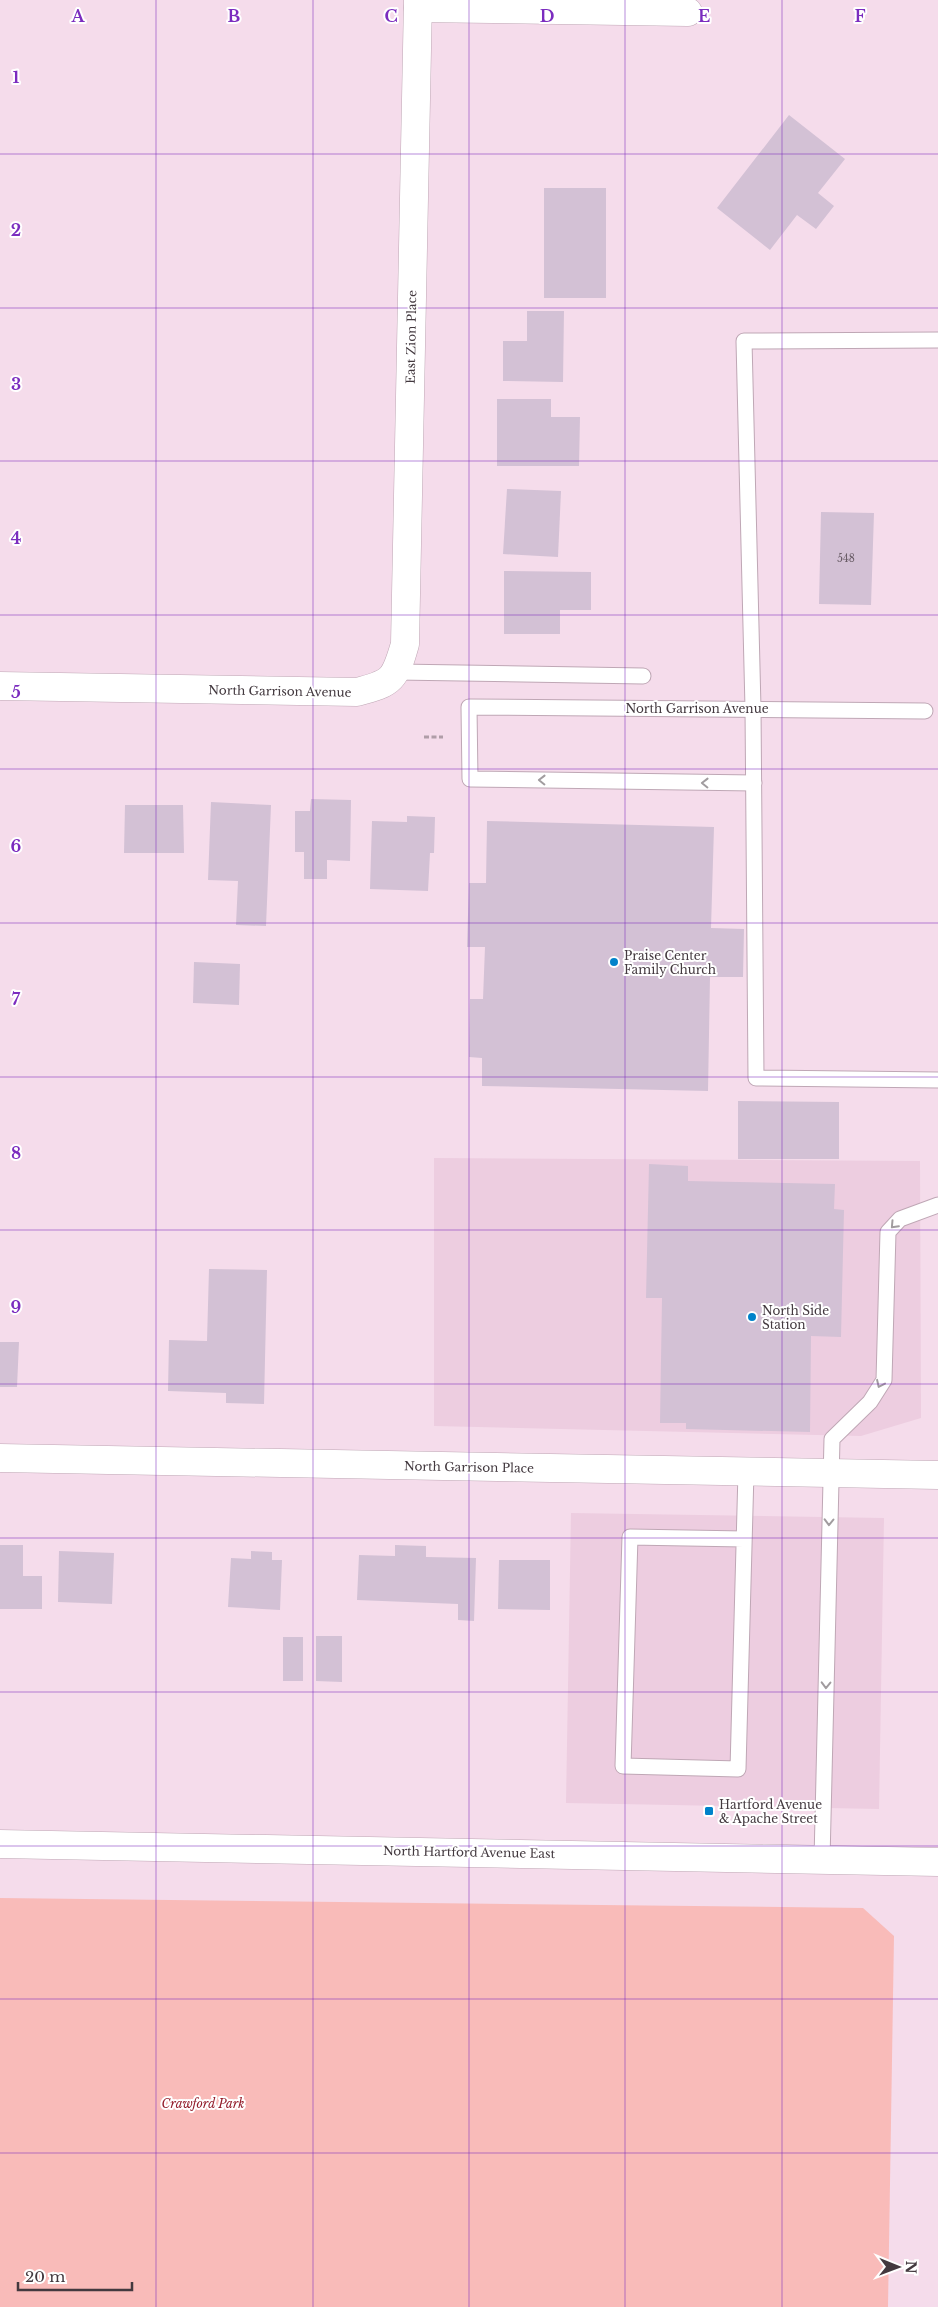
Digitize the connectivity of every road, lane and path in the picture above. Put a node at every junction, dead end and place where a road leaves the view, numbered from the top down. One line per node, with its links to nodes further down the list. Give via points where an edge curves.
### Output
1 (418, 4): 2 (street); 4 (street, East Zion Place, via 405,644)
2 (688, 12)
3 (938, 340): 7 (lane, via 744,341)
4 (397, 672): 5 (lane); 6 (street, North Garrison Avenue, via 383,685 357,692)
5 (643, 676)
6 (0, 686)
7 (753, 708): 8 (lane, North Garrison Avenue); 9 (lane); 9 (lane, North Garrison Avenue, one-way to 7, via 470,779 469,707)
8 (925, 711)
9 (754, 783): 10 (lane, via 756,1078)
10 (938, 1080)
11 (938, 1205): 14 (lane, one-way to 14, via 900,1219 888,1232 884,1380 870,1402 832,1439)
12 (0, 1458): 13 (street, North Garrison Place)
13 (746, 1472): 14 (street, North Garrison Place); 16 (lane)
14 (830, 1474): 15 (street, North Garrison Place); 18 (lane, one-way to 18)
15 (938, 1475)
16 (744, 1539): 16 (lane, via 738,1770 623,1766 630,1536)
17 (0, 1844): 18 (street, North Hartford Avenue East)
18 (822, 1860): 19 (street, North Hartford Avenue East)
19 (938, 1862)

